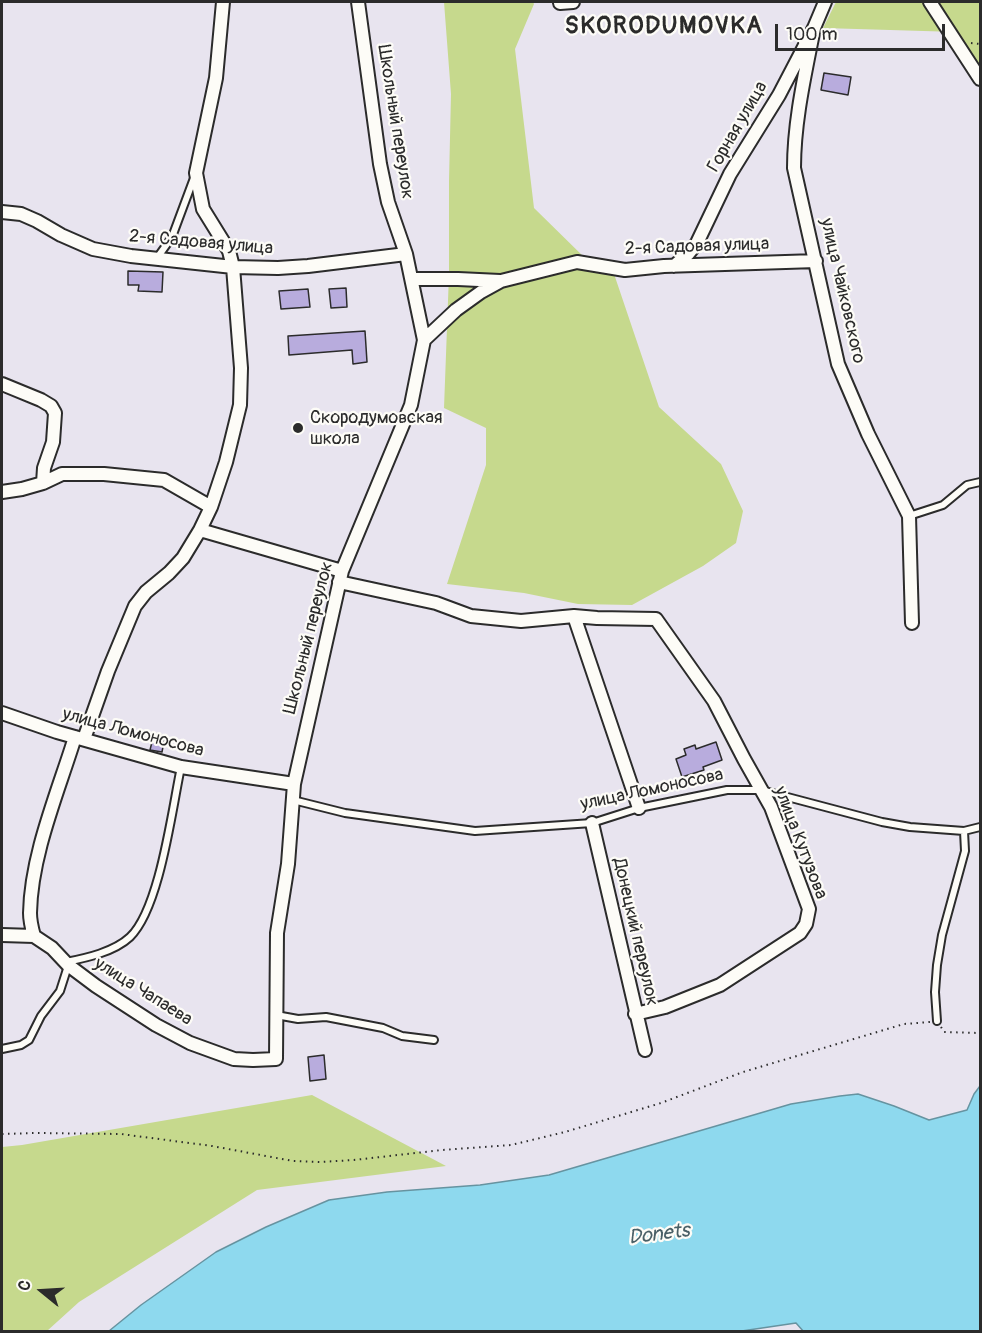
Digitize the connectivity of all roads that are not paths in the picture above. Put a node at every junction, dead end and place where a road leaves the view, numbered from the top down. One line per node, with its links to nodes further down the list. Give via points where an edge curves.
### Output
1 (224, 2): 9 (street, via 216,78)
2 (358, 2): 11 (street, Школьный переулок, via 380,164)
3 (573, 2): 6 (street)
4 (825, 2): 7 (street, Горная улица)
5 (930, 2): 8 (street)
6 (560, 3)
7 (814, 28): 13 (street, улица Чайковского, via 794,142 794,168); 14 (street, Горная улица, via 779,95 730,174 697,243)
8 (981, 80)
9 (196, 173): 12 (lane, via 172,237); 15 (street, via 203,209 229,251)
10 (2, 212): 12 (street, 2-я Садовая улица, via 21,214 93,249)
11 (406, 254): 15 (street, 2-я Садовая улица, via 308,266); 16 (street, Школьный переулок)
12 (157, 259): 15 (street, 2-я Садовая улица)
13 (816, 261): 14 (street, 2-я Садовая улица); 24 (street, улица Чайковского, via 838,364)
14 (674, 266): 17 (street, 2-я Садовая улица, via 625,270 577,262)
15 (233, 267): 23 (street, via 240,405)
16 (412, 279): 17 (street); 18 (street, Школьный переулок)
17 (501, 281): 18 (street, 2-я Садовая улица, via 456,310)
18 (424, 339): 26 (street, Школьный переулок, via 411,405)
19 (2, 384): 21 (street, via 41,400 55,413)
20 (981, 482): 24 (lane, via 966,485 943,506)
21 (43, 483): 22 (street); 23 (street, via 62,474 164,480)
22 (2, 492)
23 (211, 507): 25 (street)
24 (909, 516): 28 (street, улица Чайковского)
25 (200, 530): 26 (street, улица Кутузова); 30 (street, via 183,558 135,606)
26 (341, 577): 27 (street, улица Кутузова, via 471,616 521,621); 32 (street, Школьный переулок)
27 (574, 616): 33 (street, улица Кутузова, via 656,619 714,701); 35 (street)
28 (912, 623)
29 (2, 713): 30 (street, улица Ломоносова)
30 (80, 738): 31 (street, улица Ломоносова); 40 (street, via 41,844 30,915)
31 (180, 767): 32 (street, улица Ломоносова); 41 (lane, via 159,873 139,926 114,947)
32 (294, 784): 34 (street, Школьный переулок)
33 (761, 789): 35 (lane, улица Ломоносова, via 727,790); 38 (lane, улица Ломоносова, via 882,822); 43 (street, улица Кутузова, via 808,909 806,924 800,933 720,985 665,1007)
34 (293, 800): 36 (lane, улица Ломоносова, via 345,813 475,831); 42 (street, Школьный переулок, via 278,933)
35 (639, 807): 36 (lane, улица Ломоносова)
36 (592, 823): 43 (street, Донецкий переулок)
37 (981, 827): 38 (lane, улица Ломоносова)
38 (964, 831): 44 (lane, via 965,851 937,965)
39 (2, 935): 40 (street)
40 (34, 936): 41 (street, улица Чапаева)
41 (67, 964): 46 (lane, via 60,991 29,1040); 48 (street, улица Чапаева, via 156,1025 190,1043 234,1059)
42 (276, 1014): 45 (lane, via 326,1017); 48 (street, Школьный переулок)
43 (635, 1014): 47 (street, Донецкий переулок)
44 (938, 1021)
45 (434, 1040)
46 (2, 1048)
47 (645, 1050)
48 (276, 1059)

